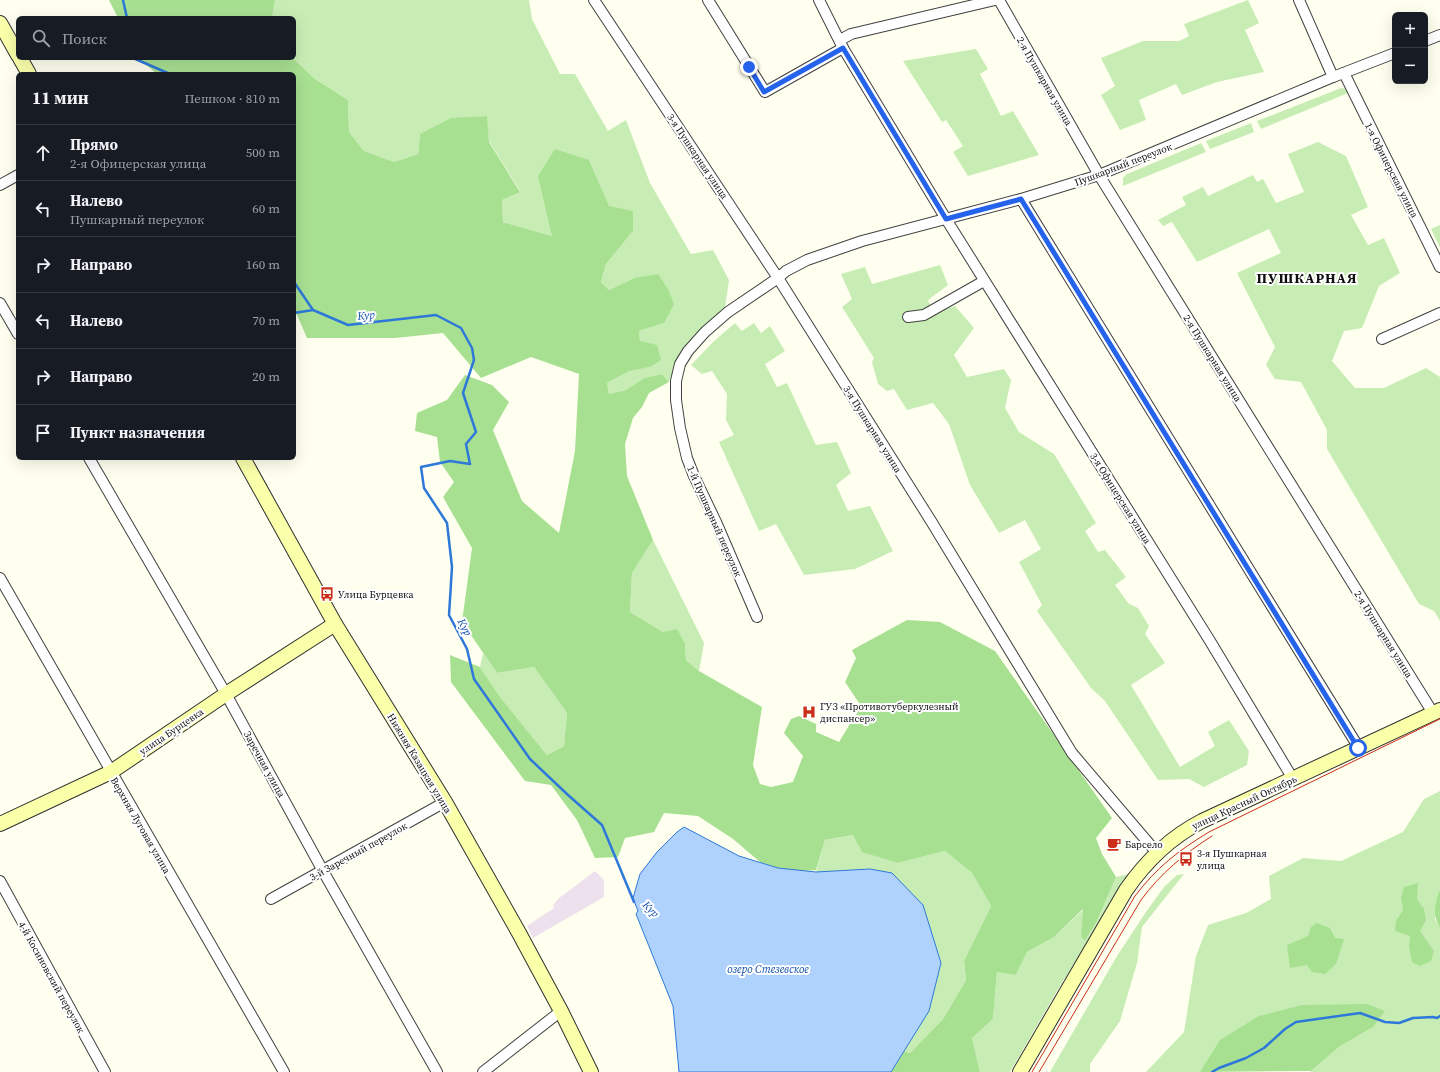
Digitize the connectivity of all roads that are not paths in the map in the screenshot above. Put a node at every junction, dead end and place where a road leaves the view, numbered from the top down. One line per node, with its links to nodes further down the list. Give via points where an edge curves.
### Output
1 (594, 0): 23 (street, 3-я Пушкарная улица)
2 (708, 0): 10 (street, via 764,92)
3 (819, 0): 10 (street, 3-я Офицерская улица)
4 (995, 0): 10 (street, via 852,34)
5 (999, 0): 17 (street, 2-я Пушкарная улица)
6 (1299, 0): 16 (street)
7 (0, 23): 11 (street)
8 (1440, 35): 9 (street)
9 (1428, 40)
10 (842, 44): 21 (street, 3-я Офицерская улица)
11 (16, 51)
12 (1392, 54): 15 (street, Пушкарный переулок)
13 (21, 60): 14 (street)
14 (28, 72)
15 (1344, 73): 16 (street, Пушкарный переулок); 22 (street, 1-я Офицерская улица)
16 (1332, 77): 17 (street, Пушкарный переулок)
17 (1099, 175): 20 (street, Пушкарный переулок); 36 (street, 2-я Пушкарная улица)
18 (16, 176): 19 (street)
19 (0, 185)
20 (1021, 199): 21 (street, Пушкарный переулок); 37 (street)
21 (946, 219): 23 (street, Пушкарный переулок, via 862,241 807,260); 24 (street, 3-я Офицерская улица)
22 (1440, 267)
23 (778, 278): 33 (street, 1-й Пушкарный переулок, via 728,312 705,332 680,364 676,381 676,400 687,458); 42 (street, 3-я Пушкарная улица, via 931,521 1072,753)
24 (984, 281): 27 (street, via 924,315); 39 (street, 3-я Офицерская улица, via 1210,641)
25 (0, 303): 28 (street)
26 (1440, 313): 29 (street)
27 (908, 317)
28 (16, 331)
29 (1382, 340)
30 (91, 460): 35 (street, Заречная улица)
31 (244, 460): 34 (street, Нижняя Казацкая улица)
32 (0, 578): 38 (street, Верхняя Луговая улица)
33 (757, 617)
34 (335, 624): 35 (street, улица Бурцевка); 40 (street, Нижняя Казацкая улица)
35 (226, 694): 38 (street, улица Бурцевка); 43 (street, Заречная улица)
36 (1436, 711): 37 (street, улица Красный Октябрь)
37 (1358, 748): 39 (street, улица Красный Октябрь)
38 (111, 772): 41 (street, улица Бурцевка); 48 (street, Верхняя Луговая улица)
39 (1293, 779): 42 (street, улица Красный Октябрь, via 1191,826)
40 (445, 802): 43 (street, 3-й Заречный переулок); 46 (street, Нижняя Казацкая улица)
41 (0, 824)
42 (1157, 853): 52 (street, улица Красный Октябрь, via 1145,864 1126,890)
43 (323, 871): 45 (street, 3-й Заречный переулок); 49 (street, Заречная улица)
44 (0, 881): 47 (street, 4-й Косиновский переулок)
45 (271, 899)
46 (561, 1011): 50 (street); 51 (street, Нижняя Казацкая улица)
47 (105, 1072)
48 (284, 1072)
49 (437, 1072)
50 (483, 1072)
51 (591, 1072)
52 (1020, 1072)

